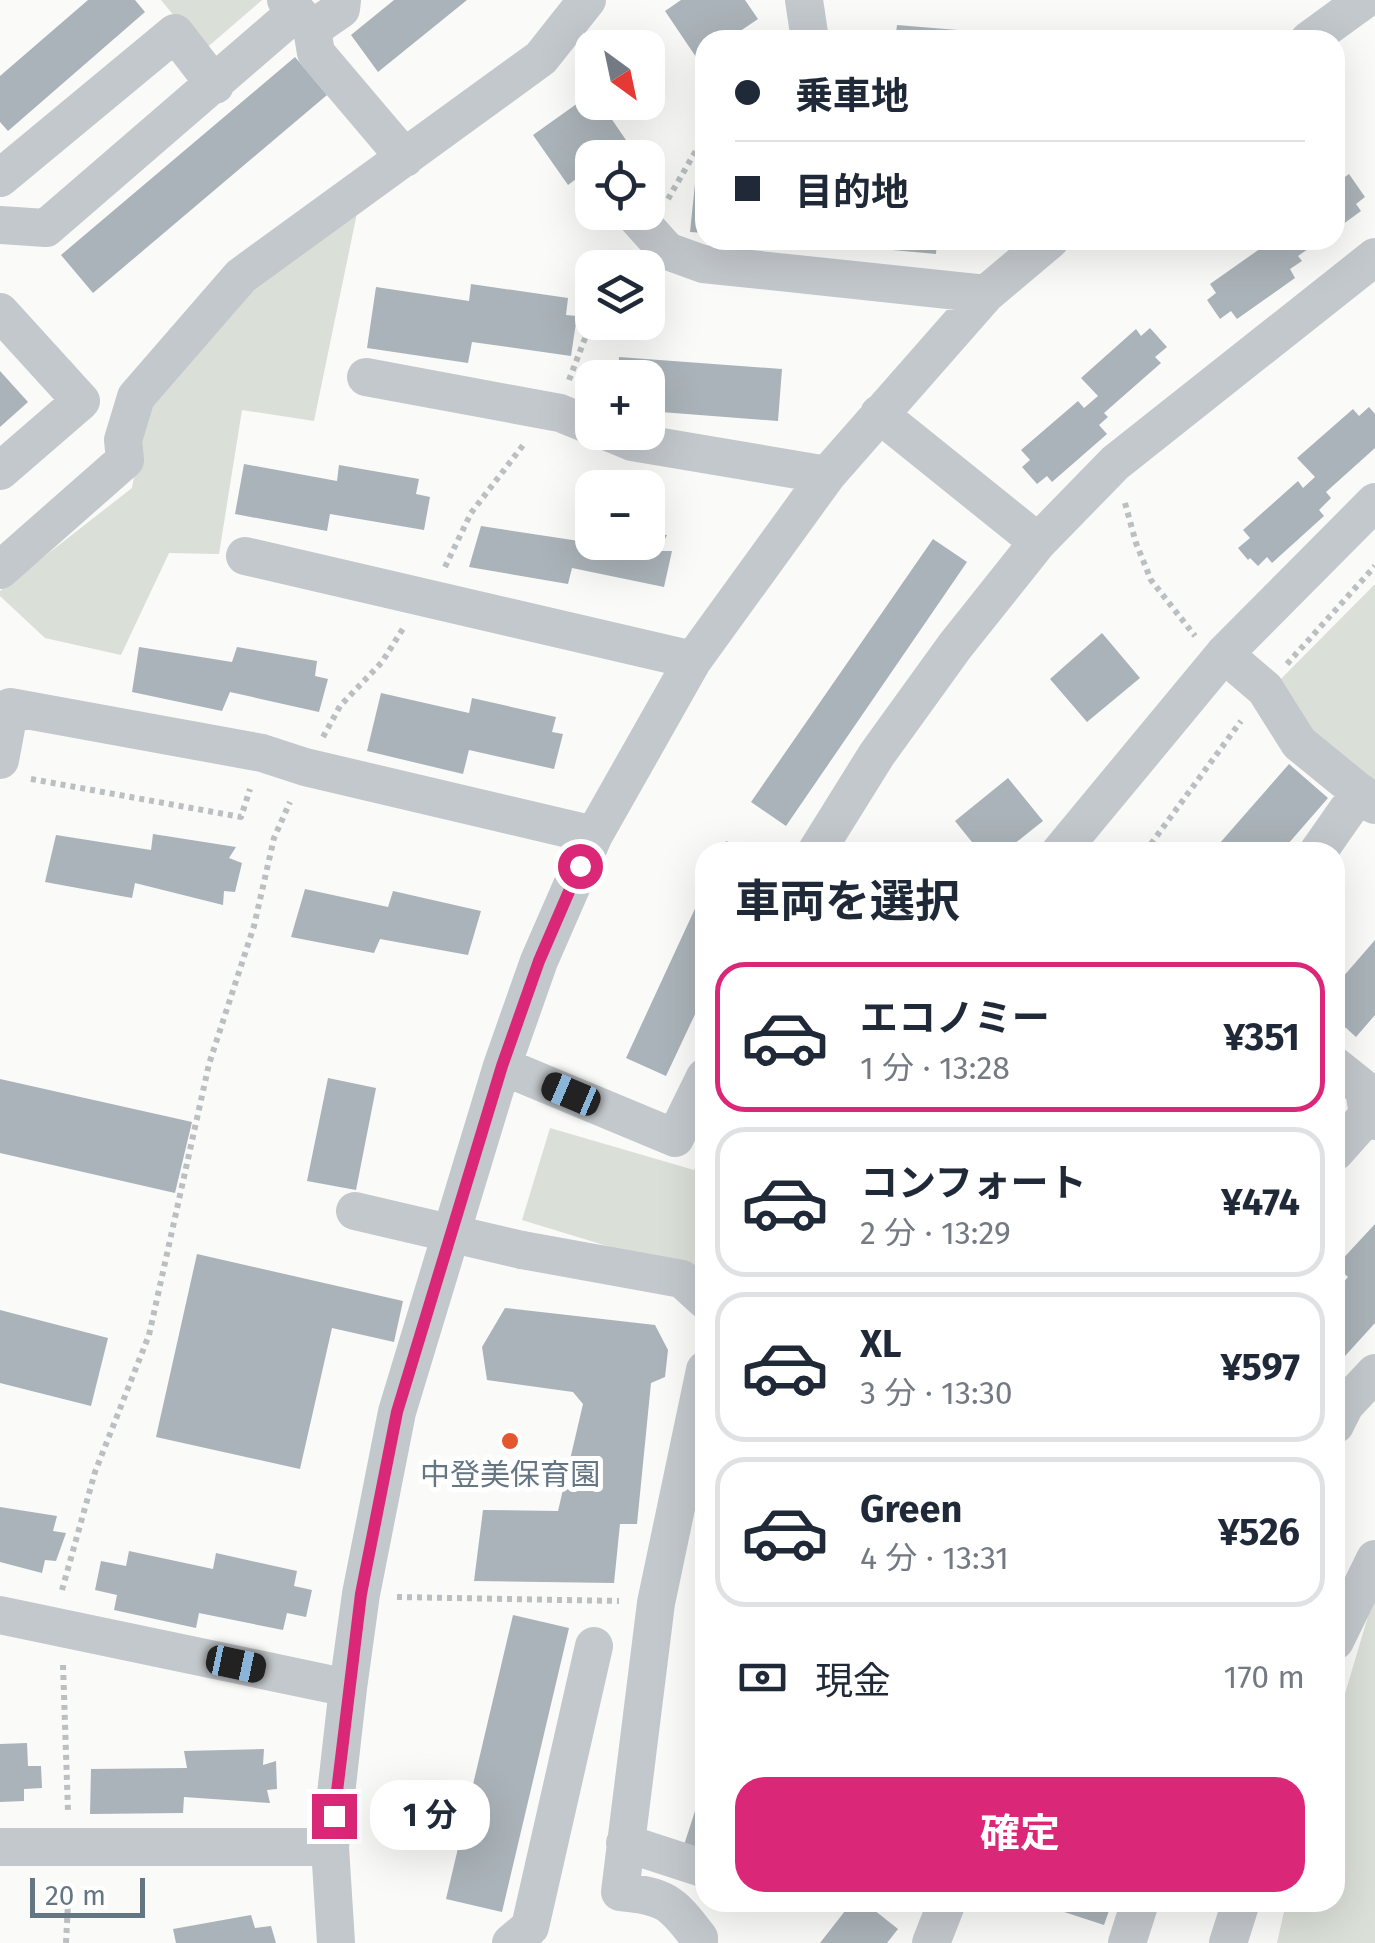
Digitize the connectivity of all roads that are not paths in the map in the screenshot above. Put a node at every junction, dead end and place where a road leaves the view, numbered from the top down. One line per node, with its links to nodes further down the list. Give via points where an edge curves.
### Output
1 (342, 0): 5 (street, via 340,9)
2 (587, 0): 9 (street, via 541,58)
3 (804, 0): 6 (street)
4 (1364, 0): 7 (street)
5 (298, 14): 8 (street); 9 (street, via 316,53)
6 (808, 30)
7 (1323, 30)
8 (215, 84): 10 (street, via 175,33); 11 (street, via 46,228)
9 (405, 158): 26 (street, via 241,276 136,397 123,440 125,460)
10 (0, 178)
11 (0, 225)
12 (647, 230): 15 (street, via 666,252 703,264)
13 (1038, 250): 15 (street)
14 (1375, 257): 24 (street, via 1115,463)
15 (986, 294): 18 (street)
16 (0, 312): 21 (street, via 82,401)
17 (366, 377): 19 (street)
18 (879, 414): 22 (street); 24 (street)
19 (575, 420)
20 (665, 448): 22 (street)
21 (0, 471)
22 (827, 475): 28 (street)
23 (1375, 502): 27 (street)
24 (1038, 542): 32 (street, via 877,754)
25 (245, 556): 28 (street)
26 (0, 570)
27 (1224, 654): 30 (street, via 1265,689 1299,743); 33 (street)
28 (692, 660): 31 (street)
29 (9, 769): 31 (street, via 10,707 262,753)
30 (1367, 798): 34 (street)
31 (594, 835): 35 (street)
32 (822, 842)
33 (1068, 842)
34 (1327, 842)
35 (502, 1066): 37 (street, via 675,1138); 48 (street, via 397,1412)
36 (1363, 1093): 38 (street)
37 (695, 1097)
38 (1345, 1131)
39 (355, 1211): 40 (street, bridge, via 682,1280)
40 (695, 1291)
41 (1375, 1373): 42 (street)
42 (1345, 1407)
43 (695, 1418): 49 (street, via 656,1603)
44 (1375, 1559): 46 (street)
45 (0, 1615): 48 (street)
46 (1345, 1621)
47 (594, 1646): 57 (street, via 530,1927)
48 (348, 1688): 51 (street)
49 (625, 1843): 52 (street); 58 (street, via 620,1892 653,1895 678,1910)
50 (0, 1847): 51 (street)
51 (330, 1847): 56 (street)
52 (695, 1866)
53 (943, 1912): 59 (street)
54 (1137, 1912): 60 (street)
55 (1237, 1912): 61 (street)
56 (336, 1943)
57 (510, 1943)
58 (699, 1943)
59 (930, 1943)
60 (1127, 1943)
61 (1228, 1943)

